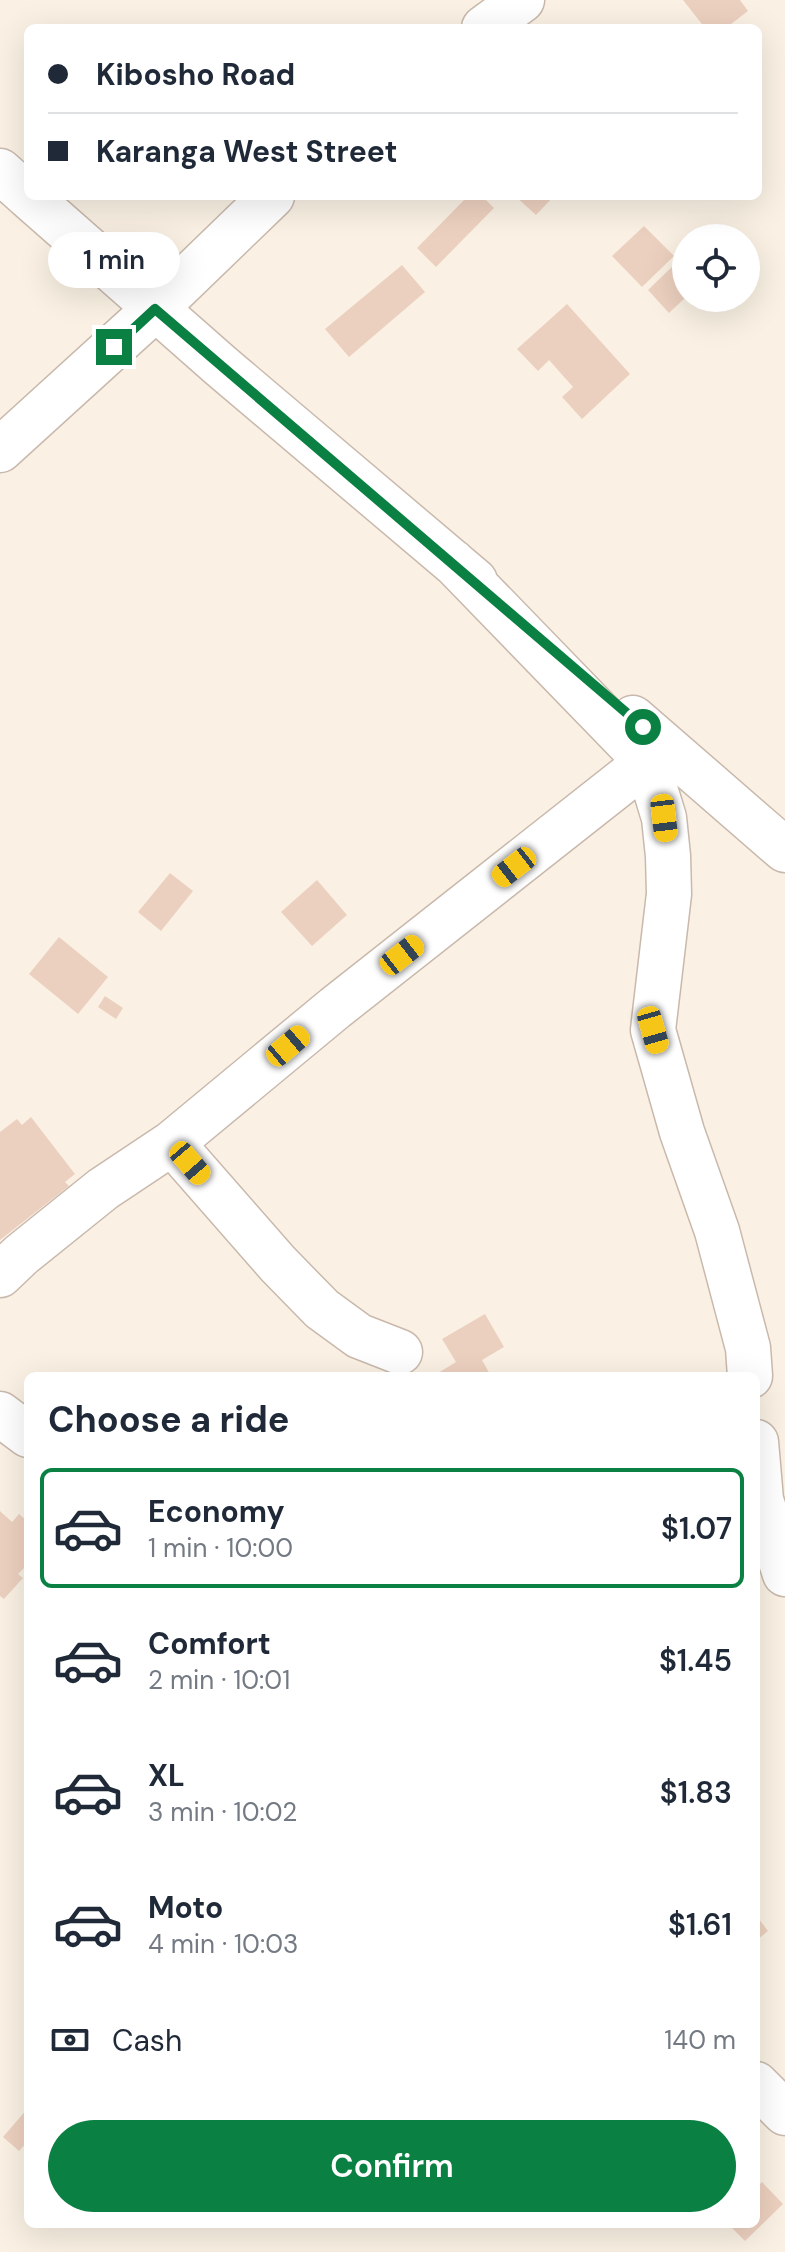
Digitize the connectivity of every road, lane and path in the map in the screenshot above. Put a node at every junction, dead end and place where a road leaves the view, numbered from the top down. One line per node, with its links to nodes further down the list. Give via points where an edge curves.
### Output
1 (522, 0): 2 (street)
2 (489, 24)
3 (0, 171): 4 (street)
4 (24, 192)
5 (32, 200): 7 (street)
6 (268, 200): 7 (street)
7 (155, 309): 8 (street); 9 (street)
8 (0, 450)
9 (453, 562): 10 (street); 11 (street)
10 (647, 762): 12 (street); 15 (street, via 664,818 669,894 653,1030 717,1231)
11 (785, 850)
12 (172, 1143): 13 (street, via 103,1189); 14 (street, via 322,1309 359,1336)
13 (0, 1275)
14 (400, 1352)
15 (750, 1372)
16 (0, 1414): 17 (street)
17 (24, 1432)
18 (760, 1507): 19 (street)
19 (785, 1574)
20 (760, 2088): 21 (street)
21 (785, 2113)

